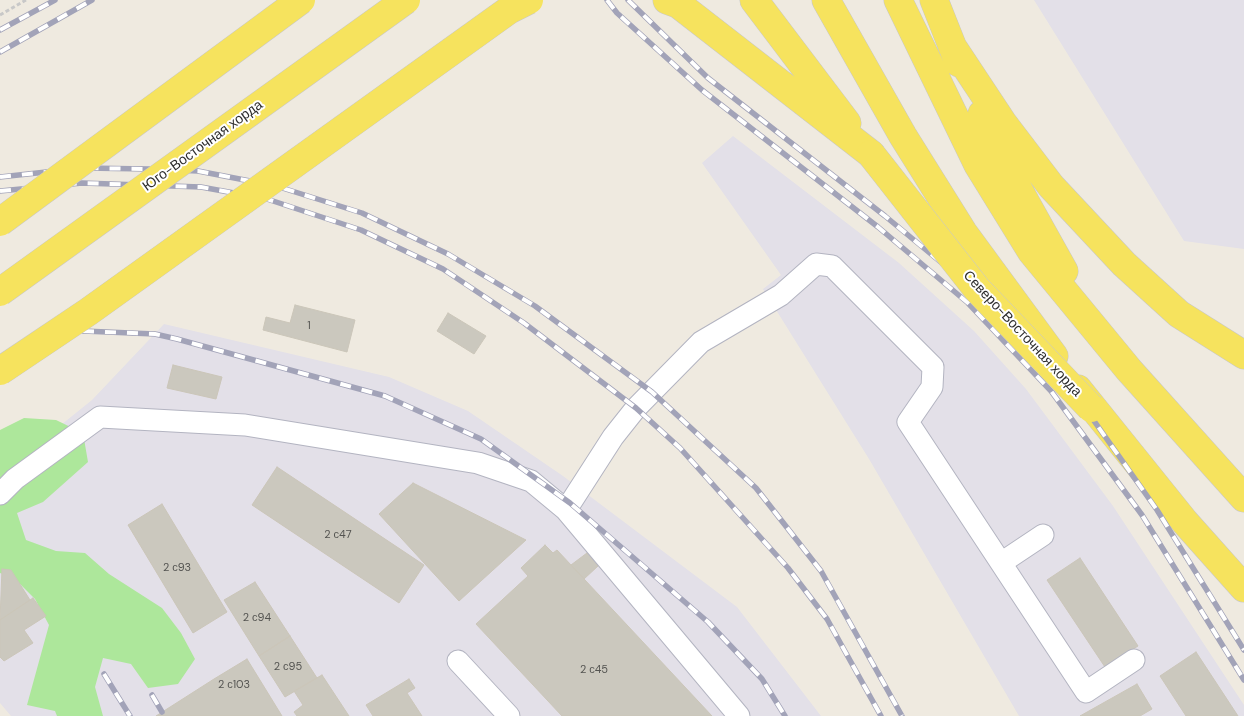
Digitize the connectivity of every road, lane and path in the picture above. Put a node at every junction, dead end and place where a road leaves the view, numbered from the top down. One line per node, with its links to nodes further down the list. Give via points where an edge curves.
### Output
1 (26, 0): 10 (path)
2 (301, 0): 13 (main road, bridge)
3 (406, 0): 14 (main road, Юго-Восточная хорда, bridge)
4 (529, 0): 17 (main road, bridge, via 509,10 96,306)
5 (667, 0): 12 (main road, via 678,4)
6 (754, 0): 12 (main road, Северо-Восточная хорда)
7 (826, 0): 18 (main road, bridge, via 962,232)
8 (898, 0): 16 (main road, via 978,164 1031,251)
9 (934, 0): 11 (main road)
10 (0, 15)
11 (952, 46): 15 (main road, via 1003,123 1051,186 1124,264 1179,314); 16 (main road, via 1007,169 1077,295)
12 (871, 154): 18 (main road, Северо-Восточная хорда, bridge, via 977,289)
13 (0, 222)
14 (0, 292)
15 (1244, 355)
16 (1129, 370): 20 (main road)
17 (0, 371)
18 (1091, 408): 24 (main road, Северо-Восточная хорда)
19 (0, 494): 21 (lane, via 15,479 100,417 245,425 478,463 531,481)
20 (1244, 498)
21 (566, 510): 23 (lane, via 612,437 701,342 781,295 816,264 832,266 933,367 932,387 908,422); 28 (lane)
22 (1043, 535): 23 (lane)
23 (1001, 563): 25 (lane, via 1086,692)
24 (1244, 588)
25 (1134, 660)
26 (458, 661): 27 (lane)
27 (509, 716)
28 (738, 716)

